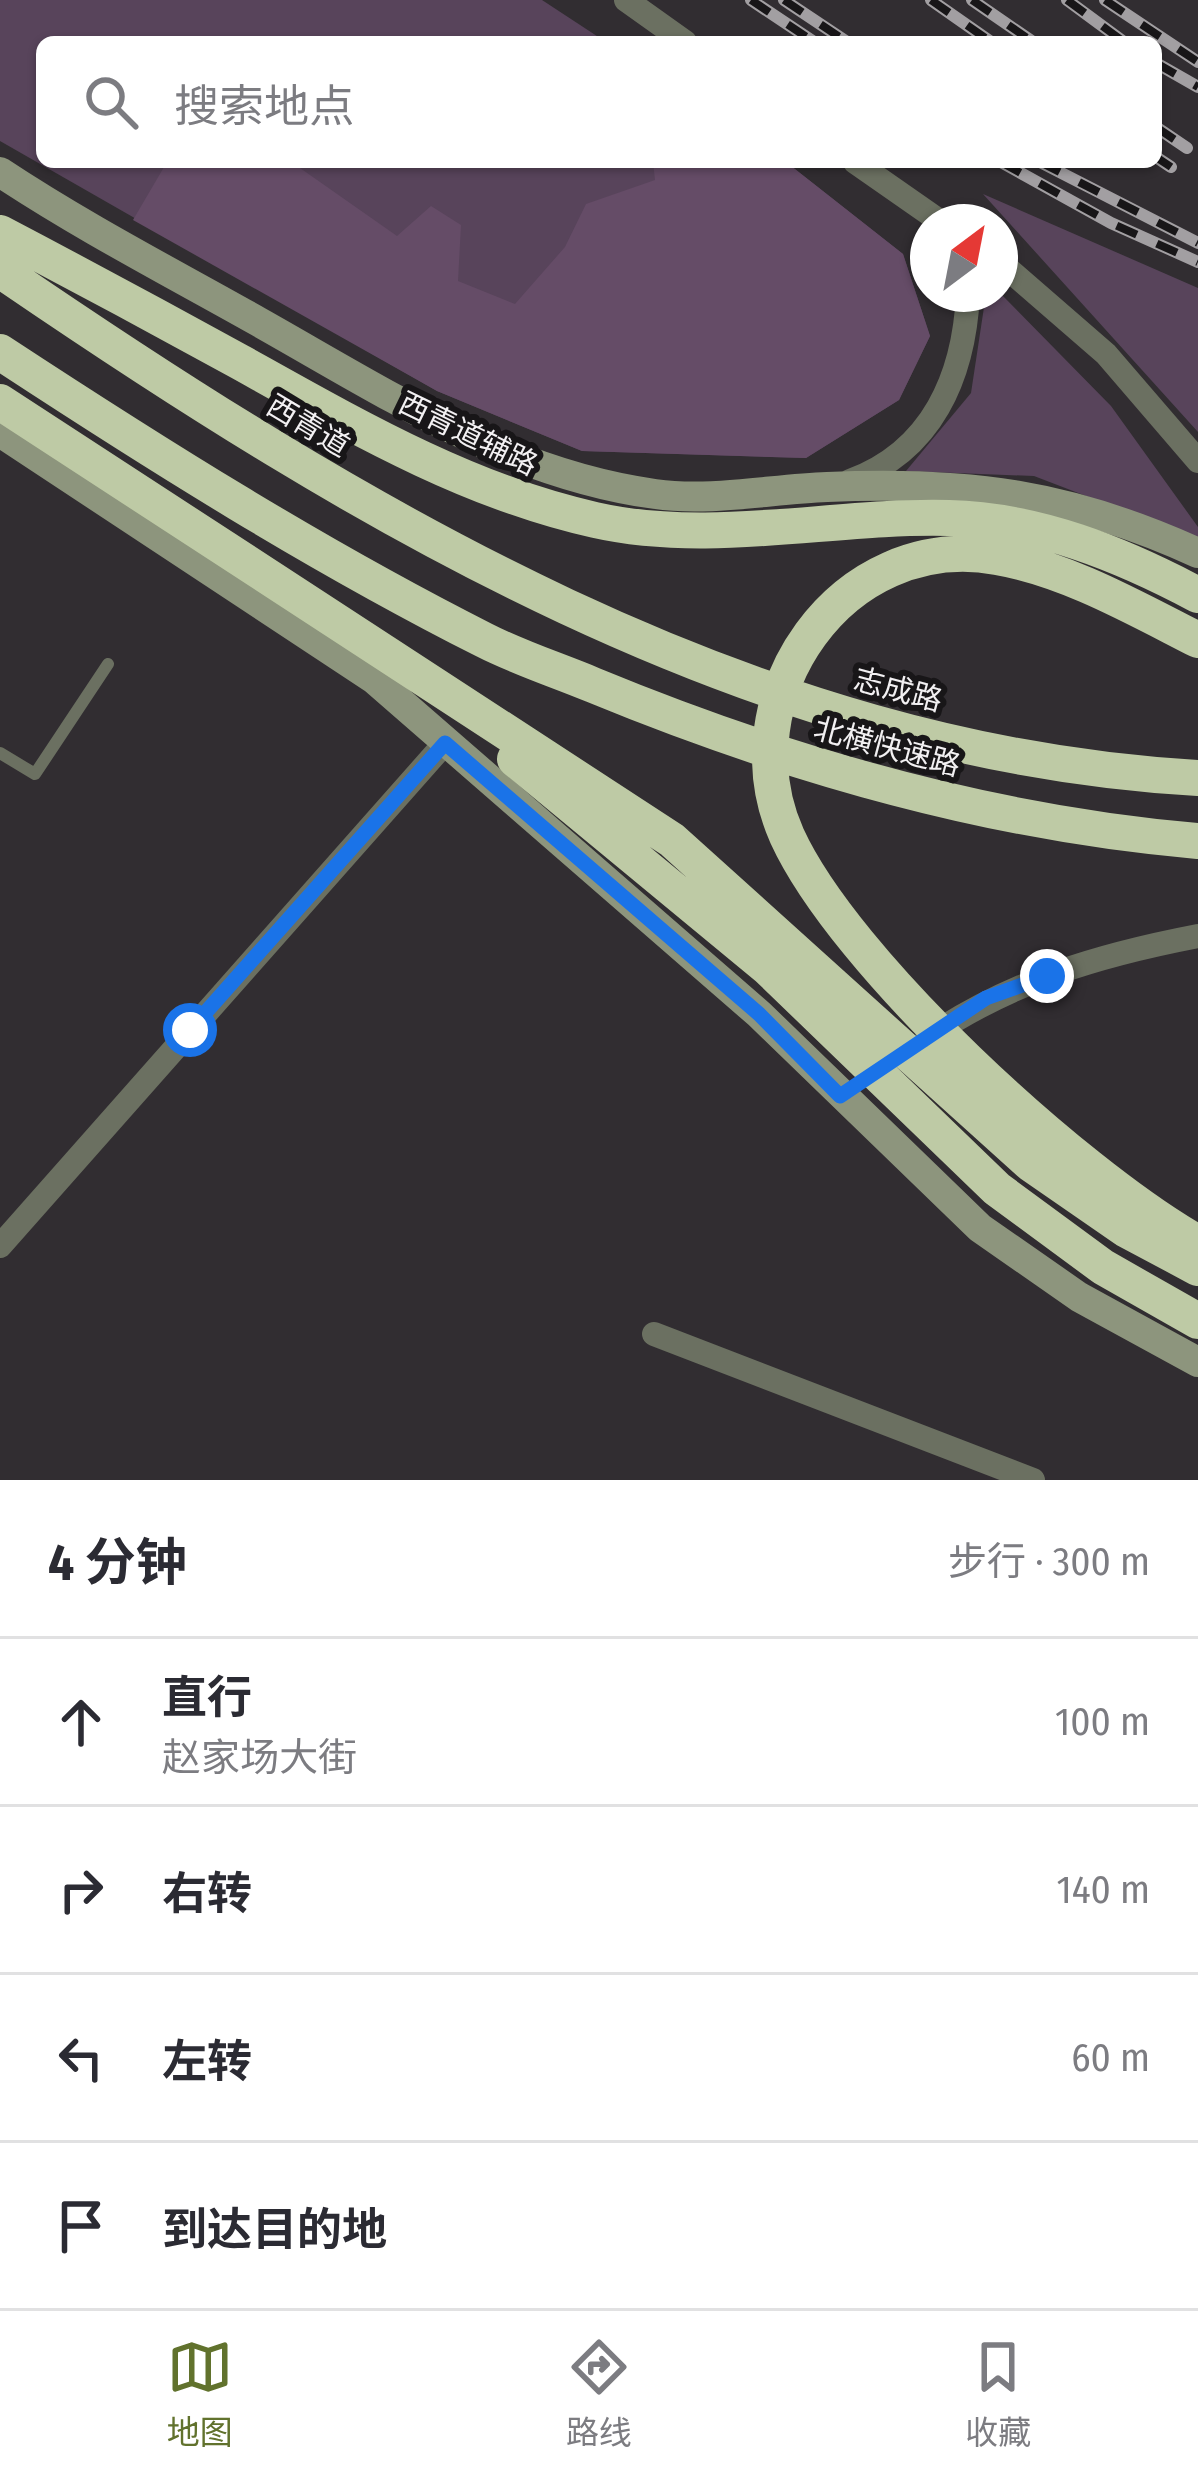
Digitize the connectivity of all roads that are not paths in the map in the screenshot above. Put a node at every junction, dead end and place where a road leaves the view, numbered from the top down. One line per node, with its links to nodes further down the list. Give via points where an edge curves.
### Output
1 (626, 0): 2 (street)
2 (677, 36)
3 (864, 168): 5 (street)
4 (0, 177): 14 (street, 西青道辅路, via 398,401 561,477 661,495)
5 (915, 204)
6 (0, 233): 16 (highway, via 472,483 599,521 748,528 892,518 998,522 1110,554)
7 (0, 270): 17 (highway, 西青道, via 269,446 458,554)
8 (1018, 278): 13 (street, via 1106,354)
9 (967, 312): 14 (street, via 931,423 878,471)
10 (0, 352): 24 (highway, 北横快速路, via 277,528 488,643 694,726 906,791)
11 (0, 402): 20 (highway)
12 (0, 432): 21 (street, via 374,679)
13 (1198, 461)
14 (833, 487): 15 (street, 西青道辅路, via 1014,490)
15 (1198, 553)
16 (1198, 595)
17 (594, 620): 23 (highway, 志成路, via 693,664 881,724 995,751)
18 (1198, 640): 27 (highway, via 1102,593 994,556 910,562 836,604 802,641 772,709 770,775 786,833 818,889 921,1010 1035,1121)
19 (108, 664): 22 (lane, via 34,774)
20 (431, 686): 29 (highway, via 672,840 1031,1164); 30 (highway, via 767,967 997,1189 1103,1267)
21 (445, 743): 26 (street, via 759,1014); 28 (street)
22 (0, 753)
23 (1198, 778)
24 (1198, 842)
25 (1198, 936): 26 (street, via 986,998)
26 (840, 1096): 32 (street, via 980,1228 1078,1298)
27 (1198, 1244)
28 (0, 1246)
29 (1198, 1268)
30 (1198, 1321)
31 (654, 1334): 33 (street)
32 (1198, 1362)
33 (1034, 1480)

